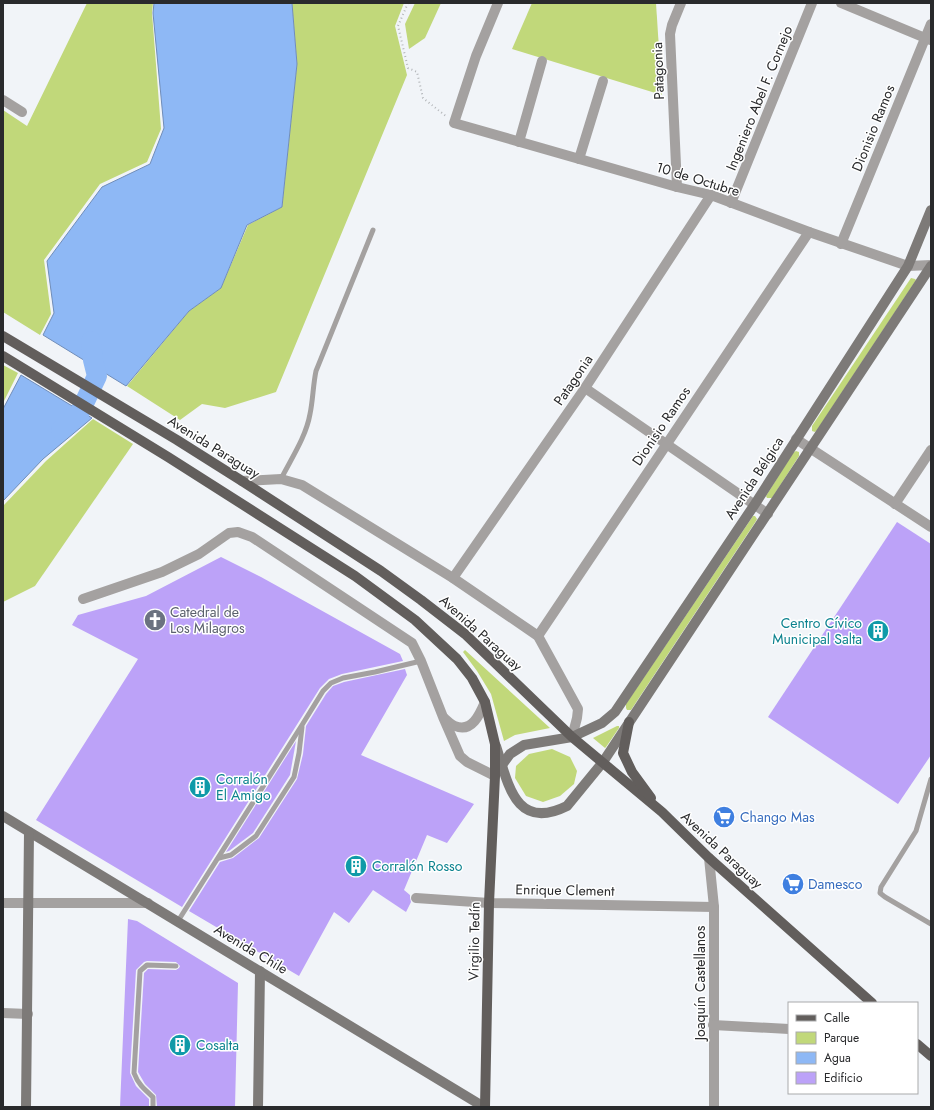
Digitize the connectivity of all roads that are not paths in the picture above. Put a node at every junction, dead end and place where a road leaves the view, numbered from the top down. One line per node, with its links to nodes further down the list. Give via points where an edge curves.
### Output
1 (498, 3): 11 (street, 10 de Octubre, via 476,56 454,123)
2 (681, 3): 13 (street, Patagonia, via 670,34)
3 (812, 3): 15 (street, Ingeniero Abel F. Cornejo)
4 (841, 3): 6 (street)
5 (931, 24): 6 (street, Dionisio Ramos)
6 (928, 39): 19 (street, Dionisio Ramos)
7 (542, 61): 11 (street)
8 (602, 81): 12 (street)
9 (3, 100): 10 (street)
10 (22, 112)
11 (519, 142): 12 (street, 10 de Octubre)
12 (579, 159): 13 (street, 10 de Octubre)
13 (676, 187): 14 (street, 10 de Octubre)
14 (711, 195): 15 (street, 10 de Octubre); 24 (street, Patagonia)
15 (731, 203): 18 (street, 10 de Octubre)
16 (931, 210): 20 (main road, Avenida Bélgica)
17 (373, 230): 29 (lane, via 316,371 305,432)
18 (808, 232): 19 (street, 10 de Octubre); 26 (street, Dionisio Ramos)
19 (841, 244): 20 (street, 10 de Octubre)
20 (908, 266): 21 (street, 10 de Octubre); 25 (main road, Avenida Bélgica)
21 (931, 266): 27 (main road)
22 (3, 336): 30 (main road, Avenida Paraguay)
23 (3, 356): 39 (main road, via 355,576 415,620 457,658)
24 (585, 388): 26 (street); 35 (street, Patagonia)
25 (796, 439): 27 (street); 31 (main road, Avenida Bélgica)
26 (666, 444): 31 (street); 37 (street, Dionisio Ramos)
27 (810, 448): 32 (street); 33 (main road)
28 (931, 450): 32 (street)
29 (281, 479): 30 (street); 35 (street, via 302,485)
30 (242, 480): 43 (main road, Avenida Paraguay, via 381,571 440,614 465,634)
31 (755, 504): 33 (street); 43 (main road, Avenida Bélgica, via 615,712 602,723)
32 (895, 504): 34 (street)
33 (768, 514): 41 (main road)
34 (931, 527)
35 (454, 578): 37 (street)
36 (83, 599): 38 (street, via 162,572 199,554 229,533 238,532 252,537 412,643)
37 (538, 636): 43 (street, via 578,709)
38 (421, 661): 40 (street); 42 (lane, via 342,678 331,683 323,691)
39 (485, 702): 40 (street, via 474,722 465,727 456,727); 44 (main road)
40 (443, 717): 47 (street, via 460,756)
41 (629, 722): 45 (main road); 49 (main road, via 623,752 632,772)
42 (302, 725): 52 (lane); 52 (lane, via 294,777 256,836 231,855)
43 (572, 737): 45 (main road, Avenida Paraguay); 46 (main road, via 524,745 510,754)
44 (495, 744): 46 (main road); 47 (main road)
45 (603, 762): 46 (main road, via 567,806 545,814 534,813 524,808 515,799); 49 (main road, Avenida Paraguay)
46 (502, 765): 47 (main road)
47 (495, 776): 57 (main road, Virgilio Tedín)
48 (931, 779): 61 (lane, via 916,831 881,887 880,893)
49 (662, 812): 53 (main road, Avenida Paraguay)
50 (3, 816): 51 (main road, Avenida Chile)
51 (29, 832): 56 (main road, Avenida Chile); 58 (main road)
52 (219, 858): 60 (lane)
53 (709, 858): 59 (street, Joaquín Castellanos); 64 (main road, Avenida Paraguay)
54 (416, 898): 57 (street, Enrique Clement)
55 (3, 903): 58 (street)
56 (148, 903): 58 (street); 60 (main road, Avenida Chile)
57 (489, 903): 59 (street, Enrique Clement); 74 (main road, Virgilio Tedín)
58 (28, 904): 66 (main road)
59 (714, 907): 67 (street, Joaquín Castellanos)
60 (178, 922): 63 (main road, Avenida Chile)
61 (931, 924)
62 (176, 966): 72 (lane, via 147,965 140,971 134,1073 137,1081 153,1097)
63 (260, 971): 73 (main road); 74 (main road, Avenida Chile)
64 (871, 1002)
65 (3, 1013): 66 (street)
66 (28, 1014): 71 (main road)
67 (713, 1025): 68 (street); 75 (street, Joaquín Castellanos)
68 (788, 1029)
69 (918, 1045): 70 (main road)
70 (931, 1056)
71 (26, 1107)
72 (153, 1107)
73 (258, 1107)
74 (484, 1107)
75 (714, 1107)

